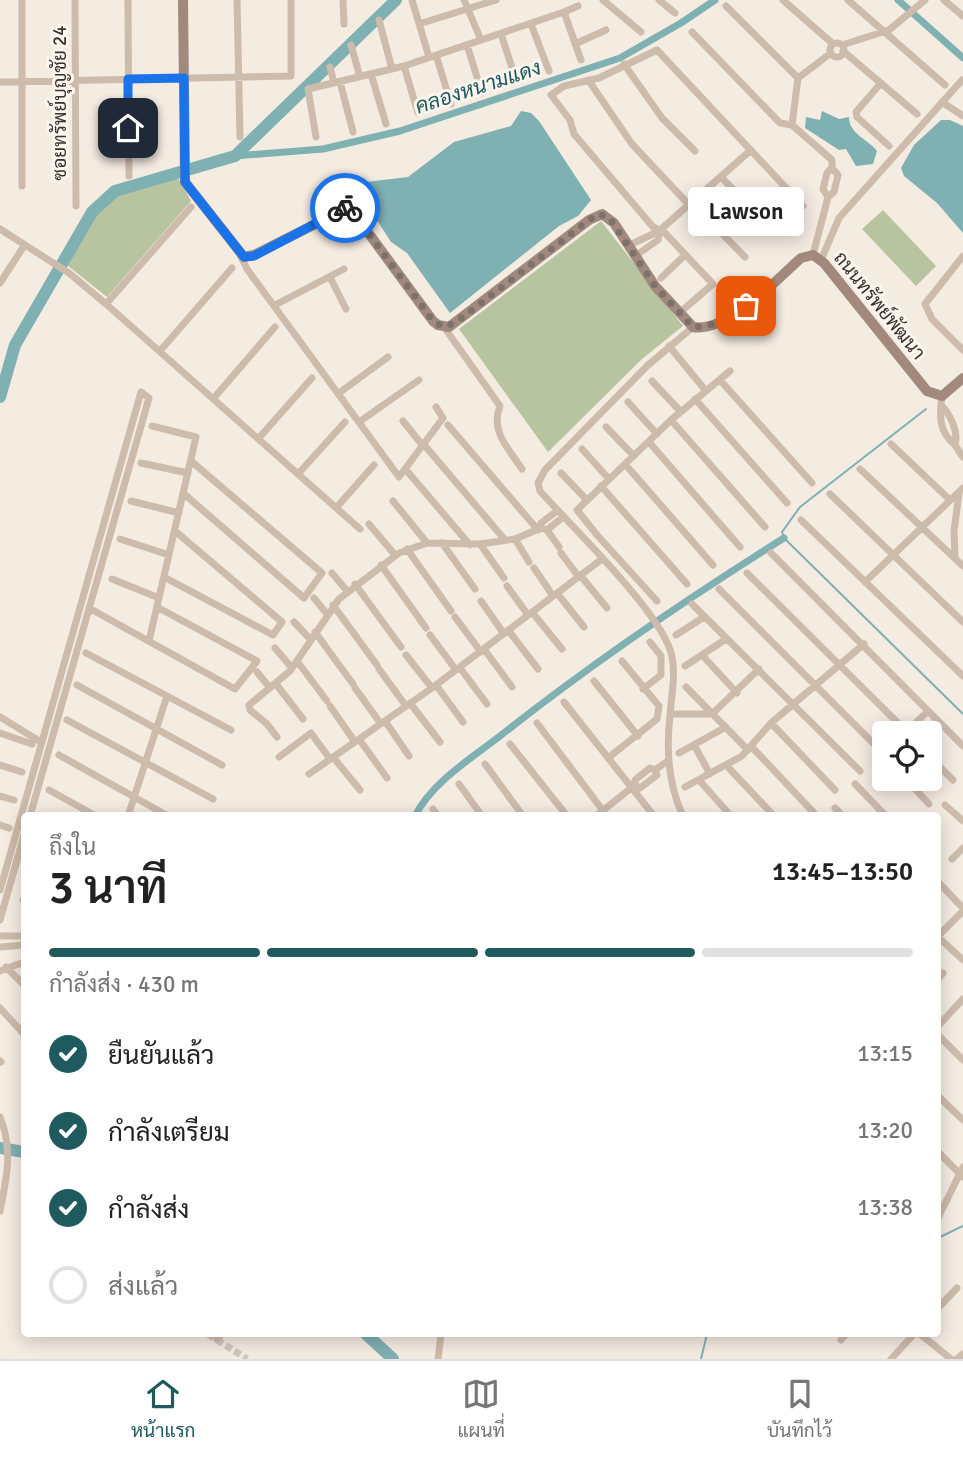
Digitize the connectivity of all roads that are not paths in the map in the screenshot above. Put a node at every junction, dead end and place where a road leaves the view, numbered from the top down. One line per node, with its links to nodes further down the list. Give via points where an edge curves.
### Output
1 (22, 0): 54 (street)
2 (75, 0): 51 (street, ซอยทรัพย์บุญชัย 24)
3 (128, 0): 50 (street)
4 (183, 0): 48 (street)
5 (237, 0): 46 (street)
6 (291, 0): 46 (street, via 291,76)
7 (343, 0): 24 (street)
8 (412, 0): 25 (street)
9 (464, 0): 19 (street)
10 (496, 0): 19 (street)
11 (603, 0): 28 (street)
12 (659, 0): 21 (street)
13 (783, 0): 37 (street)
14 (848, 0): 30 (street)
15 (925, 0): 30 (street)
16 (944, 0): 22 (street)
17 (578, 6): 20 (street)
18 (726, 6): 49 (street)
19 (468, 9): 25 (street); 32 (street)
20 (564, 12): 26 (street); 33 (street)
21 (675, 13)
22 (963, 16)
23 (379, 20): 43 (street)
24 (344, 24)
25 (419, 24): 38 (street)
26 (531, 24): 31 (street); 44 (street)
27 (607, 30): 33 (street)
28 (641, 32)
29 (692, 32): 67 (street, via 780,123)
30 (885, 32): 36 (street); 59 (street)
31 (501, 34): 32 (street); 52 (street)
32 (481, 40): 35 (street)
33 (575, 44): 39 (street)
34 (351, 45): 47 (street)
35 (467, 46): 38 (street); 60 (street)
36 (843, 48): 37 (street); 37 (street, via 839,56); 58 (street)
37 (832, 49): 49 (street)
38 (433, 56): 41 (street); 62 (street)
39 (581, 60)
40 (624, 64): 55 (street); 72 (street, via 657,50); 73 (street, via 662,118)
41 (404, 66): 43 (street); 63 (street)
42 (330, 67): 57 (street)
43 (392, 68): 45 (street)
44 (549, 71)
45 (371, 74): 47 (street); 66 (street)
46 (238, 77): 48 (street); 69 (street)
47 (360, 77): 57 (street)
48 (184, 78): 50 (street); 86 (street, via 185,179)
49 (798, 78): 67 (street)
50 (128, 79): 51 (street); 74 (street)
51 (74, 80): 54 (street); 78 (street, ซอยทรัพย์บุญชัย 24)
52 (516, 80)
53 (962, 80): 61 (street)
54 (22, 81): 56 (street); 76 (street)
55 (589, 81): 77 (street, via 632,144); 83 (street, via 564,86 551,95 570,120 574,134)
56 (0, 82)
57 (337, 83): 68 (street); 70 (street, via 308,89)
58 (881, 83): 64 (street); 71 (street, via 856,112)
59 (945, 85)
60 (482, 93)
61 (942, 102): 65 (street); 91 (street, via 839,218)
62 (451, 104)
63 (418, 113)
64 (917, 114)
65 (963, 116)
66 (386, 124)
67 (793, 125): 91 (street, via 832,160 823,189 828,197)
68 (353, 132)
69 (240, 137)
70 (316, 137)
71 (889, 146)
72 (751, 150): 75 (street); 79 (street)
73 (695, 151)
74 (129, 176)
75 (722, 178): 77 (street); 82 (street)
76 (22, 186)
77 (691, 204): 83 (street); 90 (street)
78 (76, 206)
79 (803, 206)
80 (191, 207): 97 (street)
81 (0, 229): 84 (street)
82 (773, 230)
83 (659, 231): 85 (street); 87 (street); 88 (street, via 658,240)
84 (23, 246): 96 (street); 97 (street, via 69,273)
85 (628, 246): 88 (street); 102 (street, via 609,217 597,214 465,316)
86 (240, 255): 98 (street); 102 (street, via 254,256 346,208 433,321)
87 (685, 255): 95 (street); 99 (street, via 713,284)
88 (635, 256): 103 (street, via 663,296)
89 (963, 256): 105 (street, via 925,304 932,319)
90 (745, 257)
91 (817, 258): 103 (street, ถนนทรัพย์พัฒนา, via 801,258 736,314); 118 (street, ถนนทรัพย์พัฒนา, via 922,385)
92 (232, 268): 106 (street)
93 (344, 270): 94 (street)
94 (330, 277): 98 (street); 100 (street)
95 (661, 278)
96 (0, 283)
97 (106, 304): 106 (street)
98 (275, 305): 115 (street)
99 (685, 308)
100 (346, 309)
101 (275, 327): 116 (street)
102 (444, 327): 141 (street, via 500,405 496,428)
103 (693, 327): 104 (street)
104 (669, 346): 114 (street); 160 (street, via 539,477 538,487)
105 (963, 350)
106 (160, 351): 116 (street)
107 (388, 358): 115 (street)
108 (730, 371): 112 (street)
109 (312, 378): 130 (street)
110 (963, 378): 118 (street)
111 (419, 380): 125 (street)
112 (720, 380): 114 (street); 148 (street)
113 (652, 381): 121 (street)
114 (706, 391): 117 (street)
115 (339, 393): 125 (street)
116 (213, 399): 130 (street)
117 (695, 399): 121 (street); 157 (street)
118 (942, 400): 136 (street)
119 (628, 402): 129 (street)
120 (436, 407): 133 (street, via 443,418)
121 (681, 412): 122 (street)
122 (671, 420): 129 (street); 163 (street)
123 (403, 421): 133 (street)
124 (345, 422): 146 (street)
125 (359, 422): 133 (street, via 399,477)
126 (448, 425): 166 (street)
127 (152, 426): 137 (street, via 196,437)
128 (606, 427): 135 (street)
129 (657, 434): 131 (street)
130 (258, 439): 146 (street)
131 (649, 442): 135 (street); 175 (street)
132 (891, 444): 155 (street)
133 (424, 446): 170 (street)
134 (582, 449): 147 (street)
135 (634, 456): 139 (street)
136 (963, 457)
137 (191, 461): 144 (street); 151 (street, via 322,573 304,598)
138 (141, 463): 144 (street)
139 (625, 464): 147 (street); 184 (street)
140 (374, 465): 158 (street)
141 (522, 469)
142 (860, 469): 164 (street)
143 (407, 471): 174 (street)
144 (188, 473): 151 (street)
145 (561, 473): 153 (street)
146 (298, 474): 158 (street)
147 (609, 479): 149 (street)
148 (812, 483)
149 (601, 486): 153 (street); 193 (street)
150 (961, 491): 155 (street); 182 (street)
151 (183, 493): 159 (street)
152 (831, 495): 180 (street)
153 (586, 499): 201 (street, via 578,513)
154 (393, 500): 171 (street)
155 (950, 500): 164 (street)
156 (131, 501): 159 (street)
157 (787, 503)
158 (336, 509): 165 (street)
159 (179, 513): 167 (street)
160 (560, 514): 166 (street); 181 (street)
161 (801, 520): 191 (street)
162 (369, 524): 179 (street)
163 (765, 527)
164 (922, 527): 180 (street); 182 (street)
165 (360, 529)
166 (542, 529): 169 (street); 188 (street)
167 (174, 531): 178 (street); 189 (street, via 282,622 272,635)
168 (120, 539): 178 (street)
169 (515, 539): 170 (street); 197 (street)
170 (505, 540): 173 (street)
171 (427, 543): 172 (street); 176 (street)
172 (442, 543): 174 (street); 194 (street)
173 (480, 544): 174 (street); 208 (street)
174 (470, 545)
175 (740, 547)
176 (407, 549): 179 (street); 224 (street)
177 (771, 553): 220 (street)
178 (169, 555): 189 (street)
179 (395, 555): 183 (street)
180 (893, 555): 191 (street); 211 (street)
181 (602, 559): 188 (street); 253 (street, via 660,627 673,658)
182 (955, 559): 185 (street)
183 (381, 565): 192 (street); 233 (street)
184 (713, 565)
185 (963, 566)
186 (332, 573): 196 (street)
187 (747, 573): 230 (street)
188 (579, 576): 197 (street); 206 (street)
189 (164, 577): 198 (street)
190 (112, 579): 198 (street)
191 (865, 582): 237 (street)
192 (355, 584): 196 (street); 221 (street)
193 (687, 584)
194 (475, 589)
195 (719, 589): 240 (street)
196 (347, 591): 203 (street)
197 (555, 595): 208 (street); 212 (street)
198 (159, 598): 204 (street)
199 (314, 598): 207 (street)
200 (481, 601): 214 (street)
201 (657, 601)
202 (692, 604): 209 (street)
203 (333, 605): 207 (street); 250 (street)
204 (157, 607): 218 (street); 218 (street, via 257,661 235,689)
205 (89, 608): 218 (street); 273 (street, via 149,398 141,392); 313 (street)
206 (607, 608)
207 (327, 614): 213 (street)
208 (531, 614): 214 (street); 223 (street)
209 (704, 617): 215 (street); 216 (street)
210 (294, 622): 217 (street)
211 (963, 622)
212 (584, 627)
213 (315, 632): 217 (street); 260 (street)
214 (506, 632): 224 (street); 234 (street)
215 (676, 635)
216 (726, 639): 227 (street); 235 (street)
217 (311, 640): 228 (street)
218 (149, 641)
219 (650, 642): 245 (street, via 661,656 661,675)
220 (864, 643): 230 (street); 252 (street)
221 (401, 647)
222 (275, 648): 232 (street)
223 (562, 649)
224 (482, 650): 233 (street); 243 (street)
225 (86, 653): 247 (street)
226 (407, 655): 242 (street)
227 (702, 655): 231 (street); 246 (street)
228 (298, 661): 232 (street); 270 (street)
229 (622, 661): 245 (street)
230 (841, 665): 240 (street); 257 (street)
231 (685, 666)
232 (292, 668): 241 (street)
233 (458, 669): 242 (street); 249 (street)
234 (538, 669)
235 (759, 669): 246 (street); 251 (street)
236 (257, 672): 241 (street)
237 (962, 672)
238 (594, 681): 268 (street)
239 (78, 685): 264 (street)
240 (818, 685): 251 (street); 271 (street)
241 (273, 686): 267 (street); 269 (street, via 248,708)
242 (434, 687): 250 (street); 259 (street)
243 (512, 687)
244 (686, 687): 254 (street)
245 (643, 689): 268 (street, via 659,706 657,719)
246 (737, 693): 254 (street)
247 (167, 696): 264 (street); 265 (street)
248 (564, 702): 283 (street)
249 (487, 704)
250 (408, 705): 260 (street); 272 (street)
251 (794, 705): 262 (street); 291 (street)
252 (928, 711): 258 (street); 276 (street)
253 (670, 714): 254 (street); 284 (street)
254 (712, 714): 263 (street)
255 (0, 717): 273 (street)
256 (67, 720): 285 (street)
257 (895, 721)
258 (918, 721)
259 (463, 722)
260 (383, 723): 270 (street); 280 (street)
261 (537, 723): 320 (street)
262 (771, 723): 277 (street); 304 (street)
263 (726, 727): 275 (street); 277 (street)
264 (155, 728): 285 (street); 288 (street)
265 (231, 730)
266 (0, 733): 273 (street)
267 (312, 733): 281 (street); 282 (street)
268 (638, 736): 283 (street)
269 (277, 737)
270 (357, 741): 282 (street); 295 (street)
271 (872, 741)
272 (440, 742)
273 (37, 743): 313 (street)
274 (510, 744): 319 (street)
275 (694, 745): 278 (street); 294 (street)
276 (963, 746)
277 (749, 748): 289 (street); 326 (street)
278 (680, 754)
279 (60, 755): 307 (street)
280 (409, 756)
281 (279, 757)
282 (332, 758): 293 (street); 303 (street)
283 (608, 758): 300 (street)
284 (668, 760): 300 (street, via 655,770 657,775 640,788); 323 (street)
285 (145, 762): 307 (street); 308 (street)
286 (485, 764): 318 (street)
287 (0, 765): 292 (street)
288 (222, 765)
289 (727, 766): 294 (street); 325 (street)
290 (942, 769): 297 (street)
291 (860, 771)
292 (22, 772)
293 (309, 774)
294 (710, 774): 296 (street)
295 (387, 778)
296 (699, 780): 301 (street); 324 (street)
297 (953, 780)
298 (459, 784): 317 (street)
299 (855, 784): 328 (street)
300 (634, 786): 321 (street); 322 (street)
301 (685, 787)
302 (48, 790): 314 (street)
303 (359, 790)
304 (835, 790)
305 (917, 791): 310 (street)
306 (0, 796): 309 (street)
307 (135, 797): 315 (street); 316 (street)
308 (213, 799)
309 (14, 800)
310 (929, 804)
311 (945, 805): 329 (street)
312 (835, 808): 327 (street)
313 (28, 812)
314 (87, 812)
315 (129, 812)
316 (161, 812)
317 (479, 812)
318 (520, 812)
319 (564, 812)
320 (601, 812)
321 (604, 812)
322 (651, 812)
323 (682, 812)
324 (727, 812)
325 (770, 812)
326 (813, 812)
327 (838, 812)
328 (882, 812)
329 (963, 821)
330 (0, 825): 331 (street)
331 (9, 828)
332 (21, 832): 337 (street)
333 (21, 846): 339 (street)
334 (963, 848): 335 (street)
335 (953, 859)
336 (941, 886): 338 (street)
337 (0, 890)
338 (963, 909): 340 (street)
339 (0, 920)
340 (941, 934)
341 (0, 936): 342 (street)
342 (21, 936)
343 (941, 940): 346 (street)
344 (21, 946): 345 (street)
345 (0, 947)
346 (963, 960)
347 (21, 963): 348 (street)
348 (3, 969): 349 (street)
349 (21, 983)
350 (963, 999): 352 (street)
351 (0, 1008): 353 (street)
352 (941, 1023)
353 (21, 1031)
354 (941, 1038): 356 (street)
355 (963, 1045): 356 (street)
356 (956, 1053): 357 (street)
357 (963, 1060)
358 (941, 1099): 360 (street)
359 (0, 1117): 363 (street, via 7,1135 9,1170)
360 (963, 1120)
361 (941, 1155): 362 (street)
362 (961, 1172): 364 (street)
363 (0, 1210)
364 (941, 1213)
365 (957, 1288): 366 (street)
366 (941, 1305)
367 (441, 1337): 371 (street)
368 (912, 1337): 372 (street)
369 (924, 1337): 373 (street)
370 (963, 1354): 374 (street)
371 (438, 1359)
372 (891, 1359)
373 (951, 1359)
374 (957, 1359)

